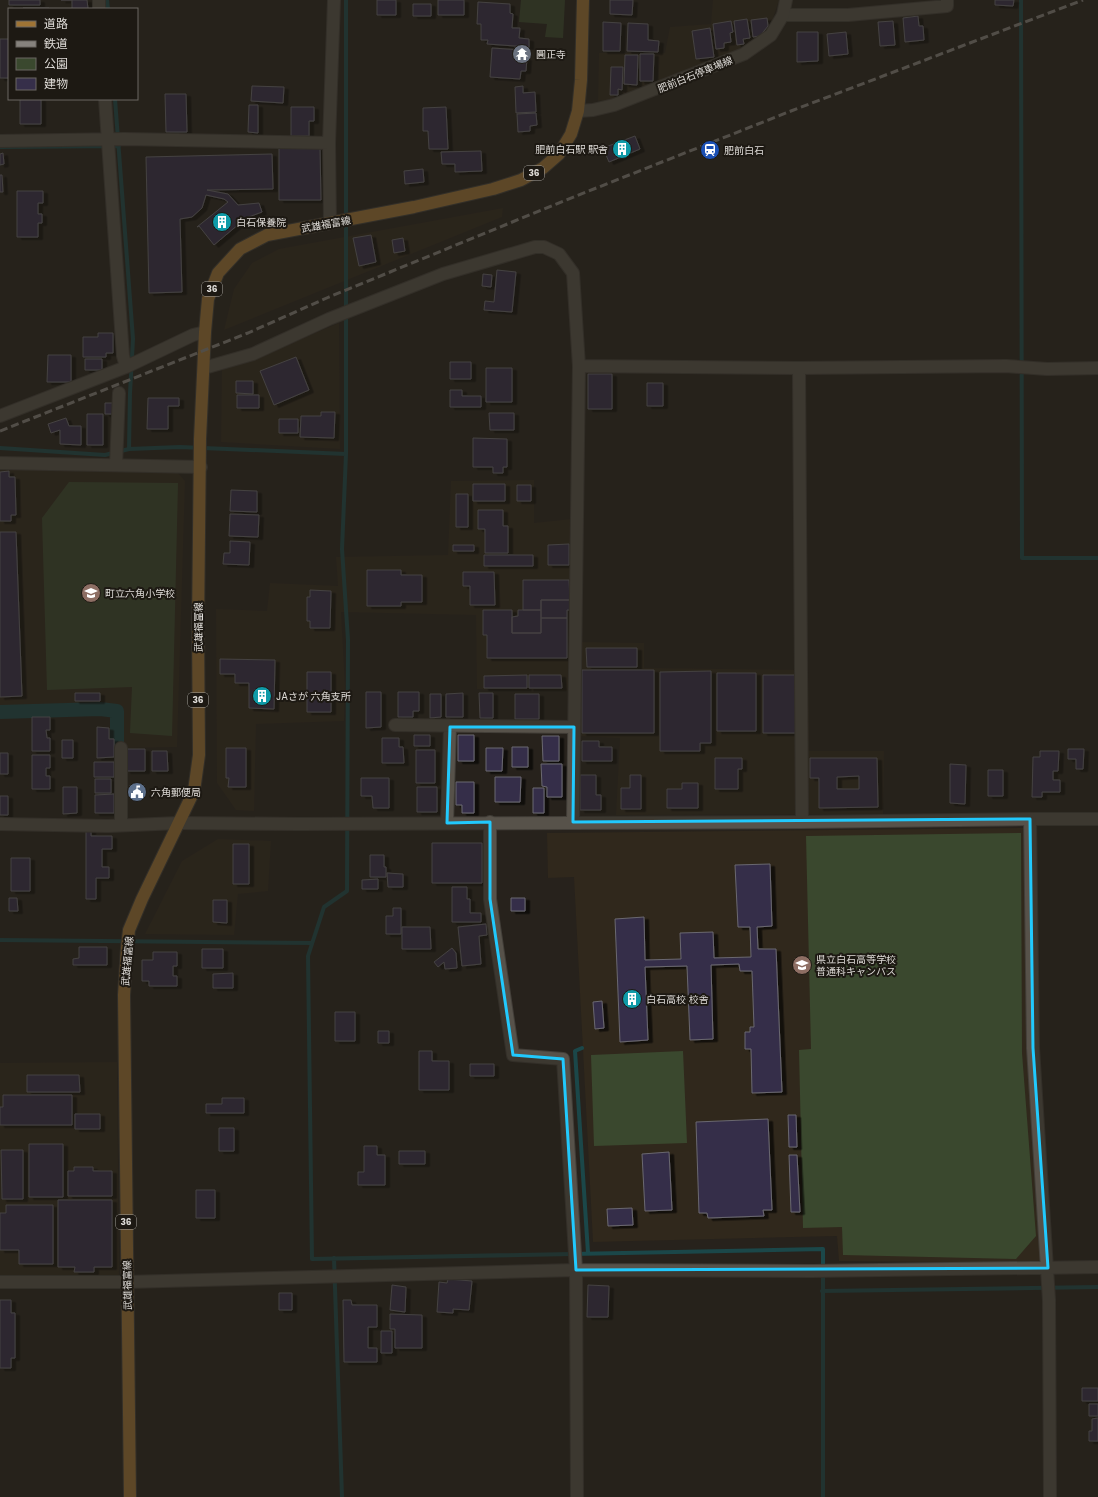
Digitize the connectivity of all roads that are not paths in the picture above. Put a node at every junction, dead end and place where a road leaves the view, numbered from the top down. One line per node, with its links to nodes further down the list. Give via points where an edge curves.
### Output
1 (334, 0): 10 (street)
2 (583, 0): 7 (main road, 武雄福富線 / 36, via 582,80)
3 (786, 0): 5 (street, 肥前白石停車場線)
4 (947, 0): 5 (street, via 947,6 848,15)
5 (783, 15): 7 (street, 肥前白石停車場線, via 771,35 744,54 614,105)
6 (105, 100): 9 (street)
7 (578, 111): 11 (main road, 武雄福富線 / 36, via 571,134 559,154 543,168 521,180 414,208)
8 (0, 141): 9 (street)
9 (112, 143): 10 (street); 13 (street, via 123,356)
10 (329, 143): 11 (street)
11 (333, 222): 12 (main road, 武雄福富線 / 36, via 267,235 240,249 218,273 208,299)
12 (205, 332): 13 (street, via 193,335); 15 (main road, 武雄福富線 / 36)
13 (131, 365): 19 (street)
14 (579, 366): 15 (street, via 573,273 559,254 544,247 535,247 443,274 329,319 254,354); 16 (street); 25 (street)
15 (204, 368): 21 (main road, 武雄福富線 / 36)
16 (799, 368): 17 (street); 33 (street)
17 (1098, 368)
18 (120, 393): 20 (street)
19 (0, 416)
20 (116, 462): 21 (street); 22 (street)
21 (201, 462): 29 (main road, 武雄福富線 / 36, via 199,755 194,791)
22 (0, 463)
23 (395, 726): 24 (street)
24 (450, 727): 25 (street); 30 (street)
25 (574, 727): 32 (street)
26 (121, 748): 35 (street)
27 (1030, 819): 28 (street); 33 (street); 38 (street, via 1033,1048)
28 (1098, 819)
29 (179, 822): 30 (street); 35 (street); 40 (main road, 武雄福富線 / 36, via 129,930 124,995)
30 (447, 822): 31 (street)
31 (490, 822): 32 (street); 36 (street, via 490,899 512,1055 563,1059)
32 (573, 822): 33 (street)
33 (802, 822)
34 (0, 824): 35 (street)
35 (121, 825)
36 (575, 1259): 38 (street, via 812,1271); 40 (street, via 334,1277); 42 (street)
37 (1098, 1267): 38 (street)
38 (1048, 1274): 43 (street)
39 (0, 1282): 40 (street)
40 (127, 1282): 41 (main road, 武雄福富線 / 36)
41 (130, 1497)
42 (577, 1497)
43 (1050, 1497)

